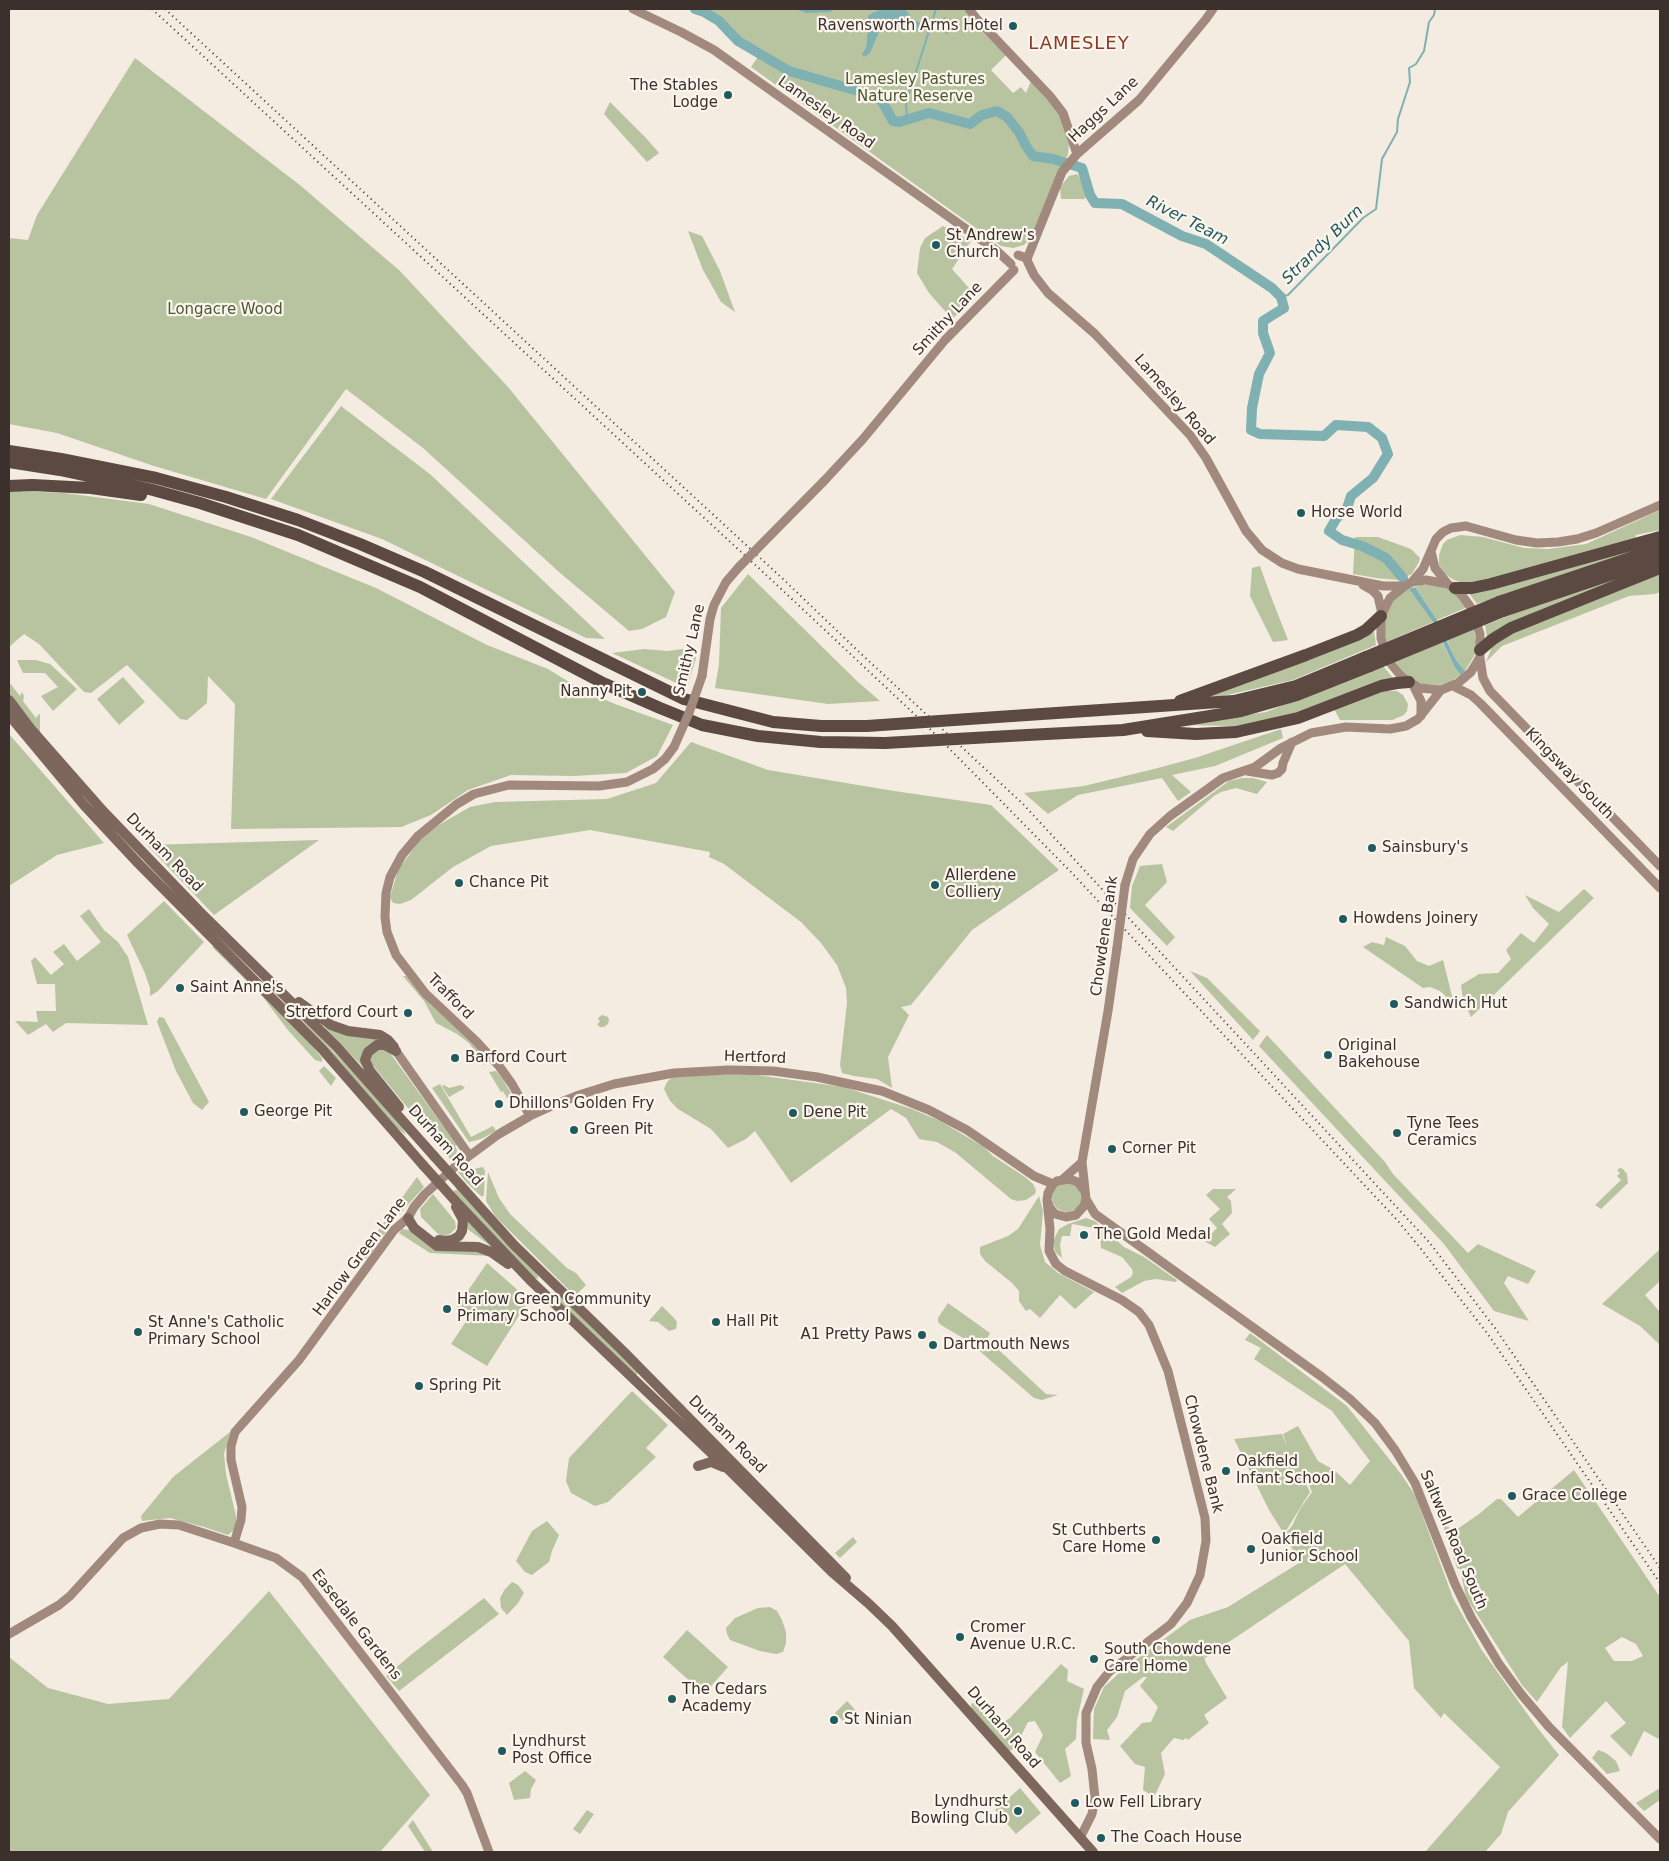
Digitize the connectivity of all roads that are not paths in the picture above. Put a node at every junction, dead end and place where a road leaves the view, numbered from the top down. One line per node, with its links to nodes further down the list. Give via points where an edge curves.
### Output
1 (633, 9): 5 (street, Lamesley Road, via 714,50 997,251)
2 (969, 9): 4 (street, via 1063,113)
3 (1213, 9): 4 (street, Haggs Lane, via 1139,100)
4 (1076, 155): 5 (street, Haggs Lane, via 1062,172 1032,242)
5 (1019, 262): 18 (street, Lamesley Road, via 1053,298 1095,334 1190,435 1246,531 1262,550 1290,566); 39 (street, Smithy Lane, bridge, via 946,340 864,439 726,582 710,619 702,676 674,747 665,759 627,782 599,786 518,785 474,794 418,836 402,856)
6 (9, 442): 9 (highway, via 56,451)
7 (9, 451): 9 (highway)
8 (9, 462): 11 (highway, via 109,480)
9 (110, 468): 29 (highway, bridge, via 156,478 298,520 459,588 684,699 773,722 867,726)
10 (9, 486): 11 (highway, via 91,488)
11 (200, 503): 32 (highway, bridge, via 298,535 391,574 603,683 702,725 758,736 821,742 885,743)
12 (1660, 505): 15 (street, via 1596,534 1558,542 1526,542 1470,526 1456,526 1440,536)
13 (1660, 537): 20 (highway, via 1491,584 1472,588)
14 (1660, 548): 21 (highway)
15 (1431, 551): 19 (street, via 1423,569); 20 (street, via 1435,568)
16 (1660, 558): 21 (highway)
17 (1660, 568): 23 (highway, via 1511,628 1493,639)
18 (1354, 580): 19 (street, Lamesley Road, via 1389,586); 22 (street, Lamesley Road, via 1375,593)
19 (1408, 584): 20 (street, via 1426,580); 22 (street, via 1390,598)
20 (1451, 586): 23 (street, via 1466,599 1475,615 1480,634)
21 (1501, 607): 24 (highway, bridge)
22 (1382, 615): 25 (street, via 1380,634 1385,654 1397,672); 29 (highway, via 1357,635)
23 (1480, 654): 26 (street, via 1468,676); 38 (street, Kingsway South, via 1483,678 1490,690)
24 (1368, 661): 29 (highway, via 1296,686 1234,701); 32 (highway, via 1297,695 1241,711)
25 (1411, 684): 27 (street); 31 (street, via 1420,697); 32 (highway, via 1381,686 1298,718 1236,732 1196,734)
26 (1453, 686): 27 (street); 40 (street, Kingsway South, via 1486,708)
27 (1442, 690): 31 (street)
28 (9, 700): 41 (main road, Durham Road, via 103,811)
29 (1163, 707)
30 (9, 715): 52 (main road, Durham Road, bridge, via 131,856 322,1048)
31 (1421, 716): 33 (street, Chowdene Bank, via 1401,728 1335,728 1311,732)
32 (1124, 730)
33 (1292, 742): 34 (street, Chowdene Bank); 35 (street)
34 (1267, 759): 35 (street, via 1277,757); 36 (street, Chowdene Bank); 37 (street, via 1264,769)
35 (1282, 763): 37 (street, via 1278,774)
36 (1245, 771): 37 (street, Chowdene Bank); 46 (street, Chowdene Bank, bridge, via 1223,778 1178,809 1156,827 1136,852 1125,885 1108,1011)
37 (1268, 774)
38 (1660, 866)
39 (387, 885): 43 (street, Trafford, via 386,924 392,948 400,962 424,993 499,1066)
40 (1660, 888)
41 (268, 979): 42 (main road, via 324,1021 343,1029 380,1035); 45 (main road, Durham Road, via 337,1047)
42 (396, 1051): 44 (street); 45 (main road, via 385,1045 373,1047 366,1056 366,1064 424,1138)
43 (530, 1116): 44 (street, Hertford); 47 (street, Hertford, via 593,1090 658,1075 728,1070 792,1073 850,1083 910,1102 967,1130)
44 (469, 1155): 56 (street, Harlow Green Lane, via 425,1194)
45 (434, 1156): 62 (main road, Durham Road, bridge, via 528,1259 831,1560)
46 (1082, 1162): 48 (street); 50 (street, Chowdene Bank)
47 (1034, 1176): 49 (street, Hertford); 51 (street, Hertford)
48 (1063, 1179): 49 (street); 50 (street, via 1078,1182)
49 (1053, 1184): 51 (street)
50 (1085, 1194): 53 (street); 54 (street, Saltwell Road South)
51 (1047, 1197): 55 (street, via 1055,1214); 57 (street, Chowdene Bank)
52 (458, 1207): 56 (main road, via 463,1228 459,1236 448,1241 437,1238); 58 (main road, Durham Road)
53 (1081, 1211): 54 (street, Saltwell Road South); 55 (street)
54 (1095, 1214): 65 (street, Saltwell Road South, via 1322,1377 1375,1423 1415,1483 1460,1596 1499,1664 1555,1733)
55 (1066, 1217): 57 (street)
56 (408, 1218): 58 (main road, via 414,1228 437,1246 478,1248 491,1252); 61 (street, Harlow Green Lane, via 394,1230 299,1360 235,1432 231,1460 242,1508)
57 (1050, 1236): 64 (street, Chowdene Bank, via 1049,1251 1056,1264 1122,1300 1140,1312 1149,1325 1168,1371 1205,1518 1206,1541 1200,1575 1187,1603 1172,1624 1109,1672 1097,1687 1086,1713 1086,1743 1094,1798 1092,1814)
58 (532, 1282): 59 (main road, Durham Road)
59 (698, 1441): 60 (main road, Durham Road); 60 (main road, via 704,1453 698,1466 711,1462)
60 (730, 1471): 62 (main road, Durham Road)
61 (234, 1542): 63 (street, Easedale Gardens, via 178,1525 160,1524 132,1532 121,1539 70,1596); 66 (street, Easedale Gardens, via 276,1558 302,1577 462,1785)
62 (868, 1603): 64 (main road, Durham Road)
63 (9, 1634)
64 (1080, 1838): 67 (main road, Durham Road)
65 (1660, 1839)
66 (490, 1852)
67 (1093, 1852)

